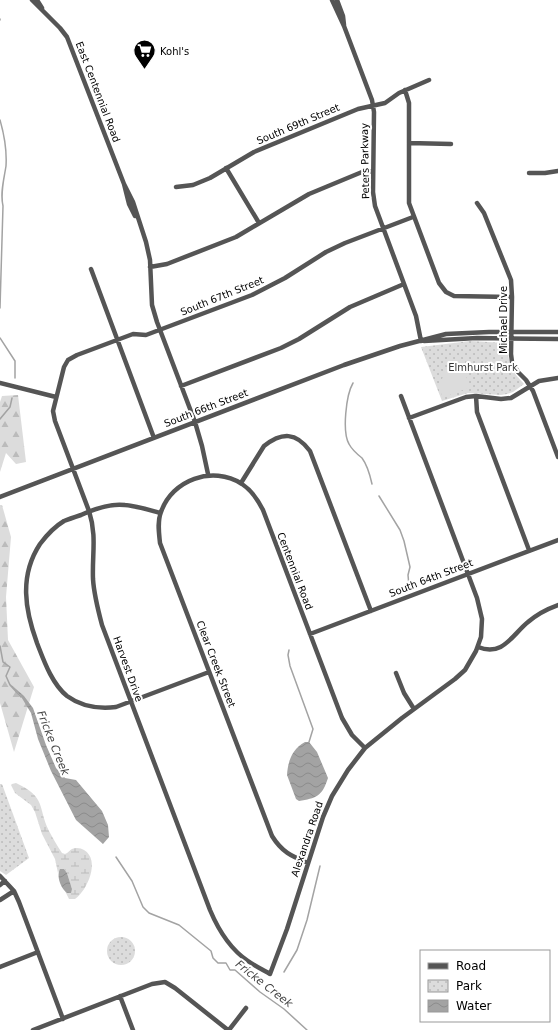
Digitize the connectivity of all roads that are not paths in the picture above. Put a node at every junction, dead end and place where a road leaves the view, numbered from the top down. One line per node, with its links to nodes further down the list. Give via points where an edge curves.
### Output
1 (32, 0): 5 (street, East Centennial Road)
2 (38, 0): 5 (street, East Centennial Road)
3 (332, 0): 6 (street)
4 (337, 0): 6 (street)
5 (46, 13): 21 (street, East Centennial Road, via 67,37 72,48 133,202 146,242)
6 (344, 26): 9 (street, Peters Parkway)
7 (429, 80): 8 (street, South 69th Street)
8 (405, 90): 9 (street, South 69th Street, via 388,102); 10 (street, via 409,103)
9 (373, 105): 12 (street, South 69th Street, via 254,152); 13 (street, Peters Parkway)
10 (409, 143): 11 (street); 18 (street, via 409,203)
11 (451, 144)
12 (226, 168): 16 (street, South 69th Street, via 193,185); 19 (street)
13 (373, 171): 19 (street, via 362,172 309,194); 20 (street, Peters Parkway, via 375,206)
14 (558, 171): 15 (street)
15 (529, 173)
16 (176, 187)
17 (477, 203): 24 (street, Michael Drive, via 484,213 508,271)
18 (413, 217): 20 (street, South 67th Street); 24 (street, via 439,284 446,292 458,296)
19 (259, 223): 21 (street, via 229,240 167,264)
20 (383, 228): 23 (street, Peters Parkway); 25 (street, South 67th Street, via 326,252 259,292)
21 (150, 267): 25 (street, East Centennial Road, via 152,305)
22 (91, 269): 30 (street)
23 (404, 284): 31 (street, Peters Parkway, via 416,316); 34 (street, via 350,307 280,348)
24 (512, 298): 26 (street, Michael Drive)
25 (159, 330): 30 (street, South 67th Street, via 146,335 133,334); 34 (street, East Centennial Road)
26 (511, 332): 27 (street, South 66th Street); 28 (street, Michael Drive); 31 (street, South 66th Street, via 446,334)
27 (558, 332)
28 (512, 338): 29 (street, South 66th Street); 31 (street, South 66th Street); 35 (street, Michael Drive, via 512,362)
29 (558, 339)
30 (118, 340): 38 (street, South 67th Street, via 68,360); 41 (street)
31 (421, 341): 40 (street, South 66th Street, via 358,360)
32 (558, 378): 35 (street, via 539,381)
33 (0, 383): 38 (street)
34 (181, 386): 40 (street, East Centennial Road)
35 (530, 386): 37 (street, via 506,399); 42 (street, Michael Drive)
36 (401, 396): 39 (street)
37 (476, 396): 39 (street, via 461,398); 50 (street, via 478,412)
38 (56, 397): 43 (street, Harvest Drive, via 53,416)
39 (409, 418): 51 (street)
40 (195, 422): 41 (street, South 66th Street); 44 (street)
41 (154, 438): 43 (street, South 66th Street)
42 (558, 457)
43 (72, 469): 46 (street, South 66th Street); 47 (street, Harvest Drive)
44 (208, 474): 45 (street, Centennial Road, via 225,476); 48 (street, Clear Creek Street, via 181,485)
45 (241, 483): 53 (street, via 269,441 287,435 302,441 310,451); 54 (street, Centennial Road, via 254,495 262,510)
46 (0, 497)
47 (89, 511): 48 (street, via 125,504); 58 (street, Harvest Drive, via 94,525 93,580 96,603); 58 (street, via 63,522 46,535 34,553 26,577 26,600 41,654 56,683 67,696 84,705 100,709)
48 (160, 513): 56 (street, Clear Creek Street, via 160,543)
49 (558, 540): 50 (street, South 64th Street)
50 (529, 550): 51 (street, South 64th Street)
51 (468, 574): 53 (street, South 64th Street); 55 (street, via 482,619)
52 (558, 605): 55 (street, via 526,623 506,644 489,650)
53 (371, 611): 54 (street, South 64th Street)
54 (310, 634): 60 (street, Centennial Road, via 342,718)
55 (478, 647): 59 (street, Alexandra Road, via 463,673)
56 (209, 672): 58 (street); 61 (street, Clear Creek Street, via 272,836 283,851)
57 (396, 672): 59 (street, via 404,694)
58 (131, 703): 69 (street, Harvest Drive, via 216,924 228,942 246,960)
59 (414, 709): 60 (street, Alexandra Road)
60 (365, 748): 61 (street, Alexandra Road, via 332,796 322,817)
61 (308, 863): 69 (street, Alexandra Road)
62 (0, 876): 63 (street)
63 (5, 881): 64 (street); 65 (street)
64 (0, 885)
65 (14, 891): 66 (street); 67 (street)
66 (0, 900)
67 (38, 952): 68 (street); 72 (street)
68 (0, 967)
69 (270, 974)
70 (120, 996): 72 (street); 74 (street); 75 (street, via 164,982)
71 (246, 1008): 75 (street)
72 (63, 1018): 73 (street)
73 (33, 1030)
74 (133, 1030)
75 (229, 1030)

